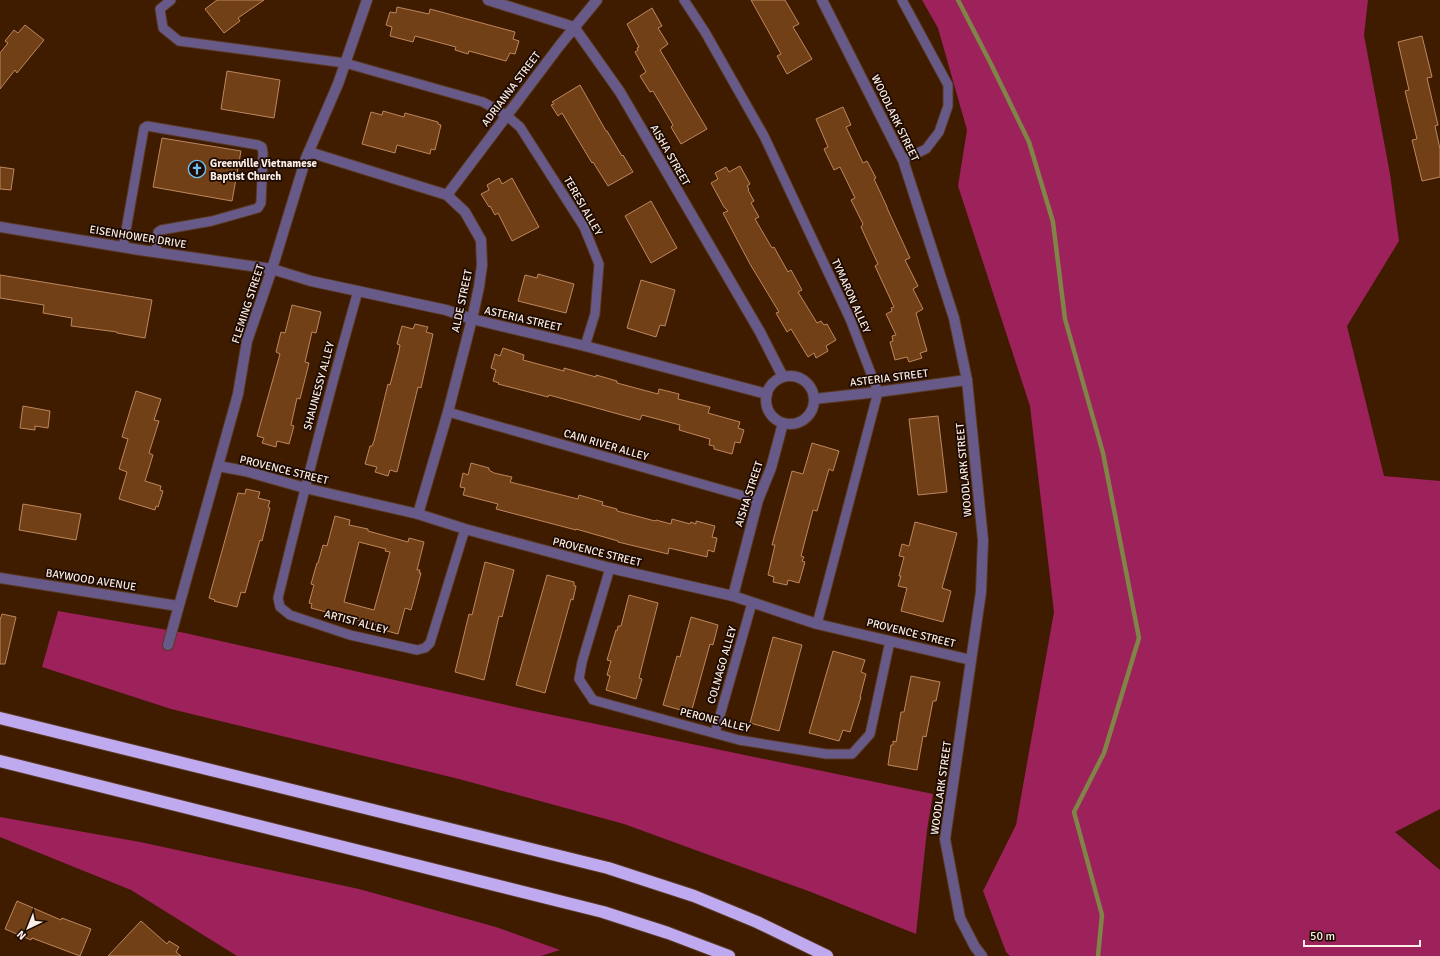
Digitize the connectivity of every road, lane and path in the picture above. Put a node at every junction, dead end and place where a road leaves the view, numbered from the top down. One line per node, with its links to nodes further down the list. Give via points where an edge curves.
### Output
1 (171, 0): 9 (lane, TERESI ALLEY, via 160,9 163,28 179,41)
2 (367, 0): 9 (street, FLEMING STREET)
3 (488, 0): 8 (street)
4 (597, 0): 8 (street, ADRIANNA STREET)
5 (684, 0): 23 (lane, TYMARON ALLEY, via 764,136 850,319)
6 (822, 0): 12 (street, WOODLARK STREET)
7 (902, 0): 12 (lane, via 948,85 948,106 939,132 926,149)
8 (574, 27): 10 (street, ADRIANNA STREET); 21 (street, AISHA STREET, via 620,92 760,332)
9 (345, 63): 10 (lane, TERESI ALLEY, via 483,102); 11 (street, FLEMING STREET)
10 (506, 115): 13 (street, ADRIANNA STREET); 20 (lane, TERESI ALLEY, via 520,127 584,227 599,264 595,314)
11 (309, 152): 13 (street, ALDE STREET); 17 (street, FLEMING STREET)
12 (903, 160): 22 (street, WOODLARK STREET, via 954,318)
13 (447, 195): 19 (street, ALDE STREET, via 465,212 481,240 482,265)
14 (0, 227): 15 (street, EISENHOWER DRIVE)
15 (123, 247): 16 (street, EISENHOWER DRIVE); 16 (lane, via 144,128 147,126 258,144 262,147 261,203 258,208 212,221 161,230 157,235)
16 (156, 252): 17 (street, EISENHOWER DRIVE)
17 (272, 269): 18 (street, ASTERIA STREET); 28 (street, FLEMING STREET, via 247,341 238,394)
18 (358, 291): 19 (street, ASTERIA STREET, via 446,310); 29 (lane, SHAUNESSY ALLEY)
19 (472, 319): 20 (street, ASTERIA STREET); 26 (street, ALDE STREET)
20 (585, 346): 24 (street, ASTERIA STREET)
21 (783, 377): 24 (street, via 773,384); 25 (street, via 790,376 807,382 813,391)
22 (967, 380): 23 (street, ASTERIA STREET); 41 (street, WOODLARK STREET, via 983,540 981,592)
23 (878, 392): 25 (street, ASTERIA STREET); 38 (lane)
24 (767, 394): 27 (street, via 766,401 770,413)
25 (814, 399): 27 (street, via 813,409 808,416 800,422)
26 (448, 412): 30 (lane, CAIN RIVER ALLEY); 31 (street, ALDE STREET)
27 (783, 423): 30 (street, AISHA STREET, via 771,468)
28 (218, 466): 29 (street, PROVENCE STREET); 37 (street, FLEMING STREET)
29 (304, 488): 31 (street, PROVENCE STREET); 32 (lane, ARTIST ALLEY, via 278,598 280,607 290,615 350,635 417,650 425,648 430,643)
30 (758, 500): 35 (street, AISHA STREET)
31 (418, 514): 32 (street, PROVENCE STREET)
32 (465, 530): 33 (street, PROVENCE STREET)
33 (610, 568): 35 (street, PROVENCE STREET); 43 (lane, PERONE ALLEY, via 579,679 593,700)
34 (0, 578): 37 (street, BAYWOOD AVENUE)
35 (733, 596): 36 (street, PROVENCE STREET)
36 (752, 603): 38 (street, PROVENCE STREET); 43 (lane, COLNAGO ALLEY)
37 (178, 606): 40 (street, FLEMING STREET)
38 (817, 624): 39 (street, PROVENCE STREET)
39 (890, 641): 41 (street, PROVENCE STREET); 43 (lane, PERONE ALLEY, via 870,734 852,754 826,754)
40 (168, 645)
41 (971, 660): 47 (street, WOODLARK STREET, via 945,839 960,918)
42 (0, 718): 46 (highway, via 608,868 708,902 757,922)
43 (715, 734)
44 (0, 761): 45 (highway, via 603,912)
45 (729, 956)
46 (827, 956)
47 (982, 956)

